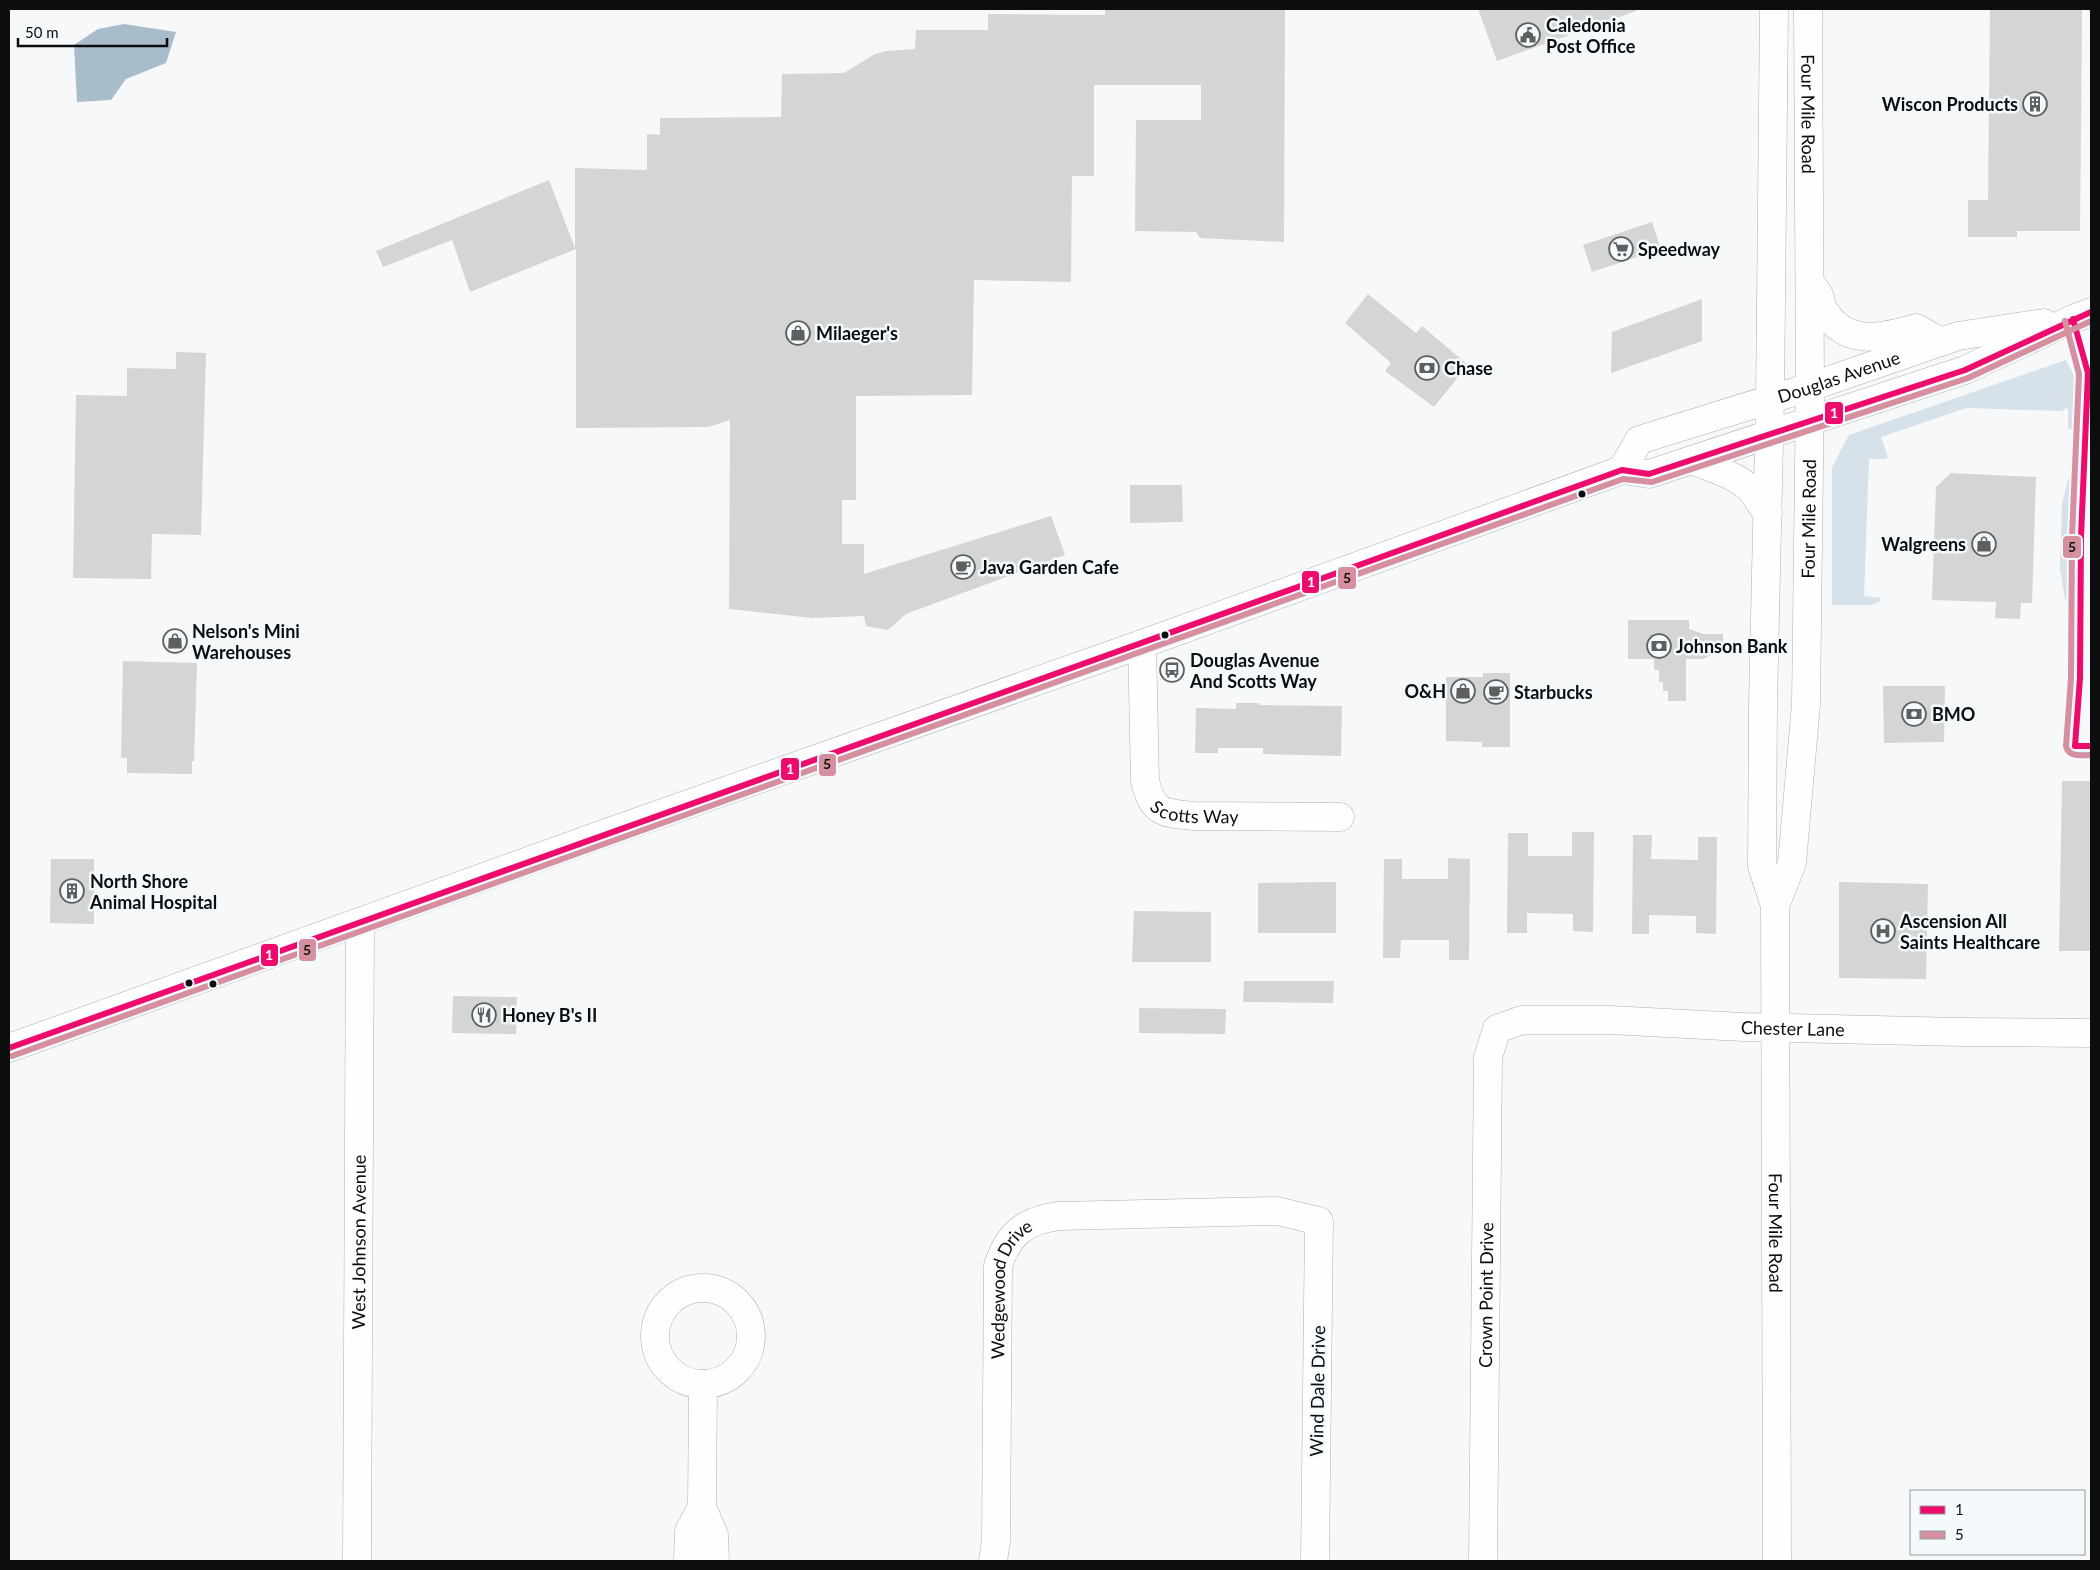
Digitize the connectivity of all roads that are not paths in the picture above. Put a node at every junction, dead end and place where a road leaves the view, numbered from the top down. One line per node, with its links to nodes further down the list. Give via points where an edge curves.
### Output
1 (1774, 9): 7 (main road, Four Mile Road)
2 (1808, 9): 3 (main road, Four Mile Road)
3 (1810, 282): 5 (main road, via 1820,296 1823,310 1843,329 1855,335 1880,338 1916,328); 6 (main road, Four Mile Road)
4 (2082, 315): 5 (main road, Douglas Avenue, via 1958,336); 8 (main road, Douglas Avenue, via 1965,370)
5 (1941, 342): 6 (main road, Douglas Avenue)
6 (1810, 387): 7 (main road, Douglas Avenue); 8 (main road, Four Mile Road)
7 (1770, 399): 9 (main road, Four Mile Road); 11 (main road, Douglas Avenue, via 1639,440)
8 (1809, 421): 9 (main road, Douglas Avenue); 15 (main road, Four Mile Road, via 1806,704 1792,863)
9 (1770, 435): 10 (main road, Douglas Avenue); 12 (main road, Four Mile Road)
10 (1692, 460): 11 (main road, Douglas Avenue, via 1649,474); 12 (main road, via 1740,480 1752,490 1758,504)
11 (1622, 470): 13 (main road, Douglas Avenue)
12 (1768, 513): 15 (main road, Four Mile Road, via 1762,866)
13 (1142, 644): 14 (main road, Scotts Way, via 1145,780 1149,797 1158,809 1194,816); 16 (main road, Douglas Avenue)
14 (1340, 817)
15 (1775, 906): 17 (main road, Four Mile Road)
16 (360, 922): 20 (main road, Douglas Avenue); 24 (main road, West Johnson Avenue)
17 (1776, 1027): 18 (main road, Chester Lane, via 1522,1020); 19 (main road, Chester Lane); 30 (main road, Four Mile Road)
18 (1497, 1029): 29 (main road, Crown Point Drive, via 1488,1057)
19 (2091, 1032)
20 (9, 1048)
21 (1319, 1220): 27 (main road, Wedgewood Drive, via 1277,1211 1059,1216 1026,1225 1013,1236 1003,1250 998,1266 996,1540); 28 (main road, Wind Dale Drive)
22 (703, 1384): 23 (main road)
23 (702, 1506): 25 (main road, via 689,1532); 26 (main road, via 714,1535)
24 (357, 1561)
25 (688, 1561)
26 (715, 1561)
27 (993, 1561)
28 (1315, 1561)
29 (1483, 1561)
30 (1777, 1561)

